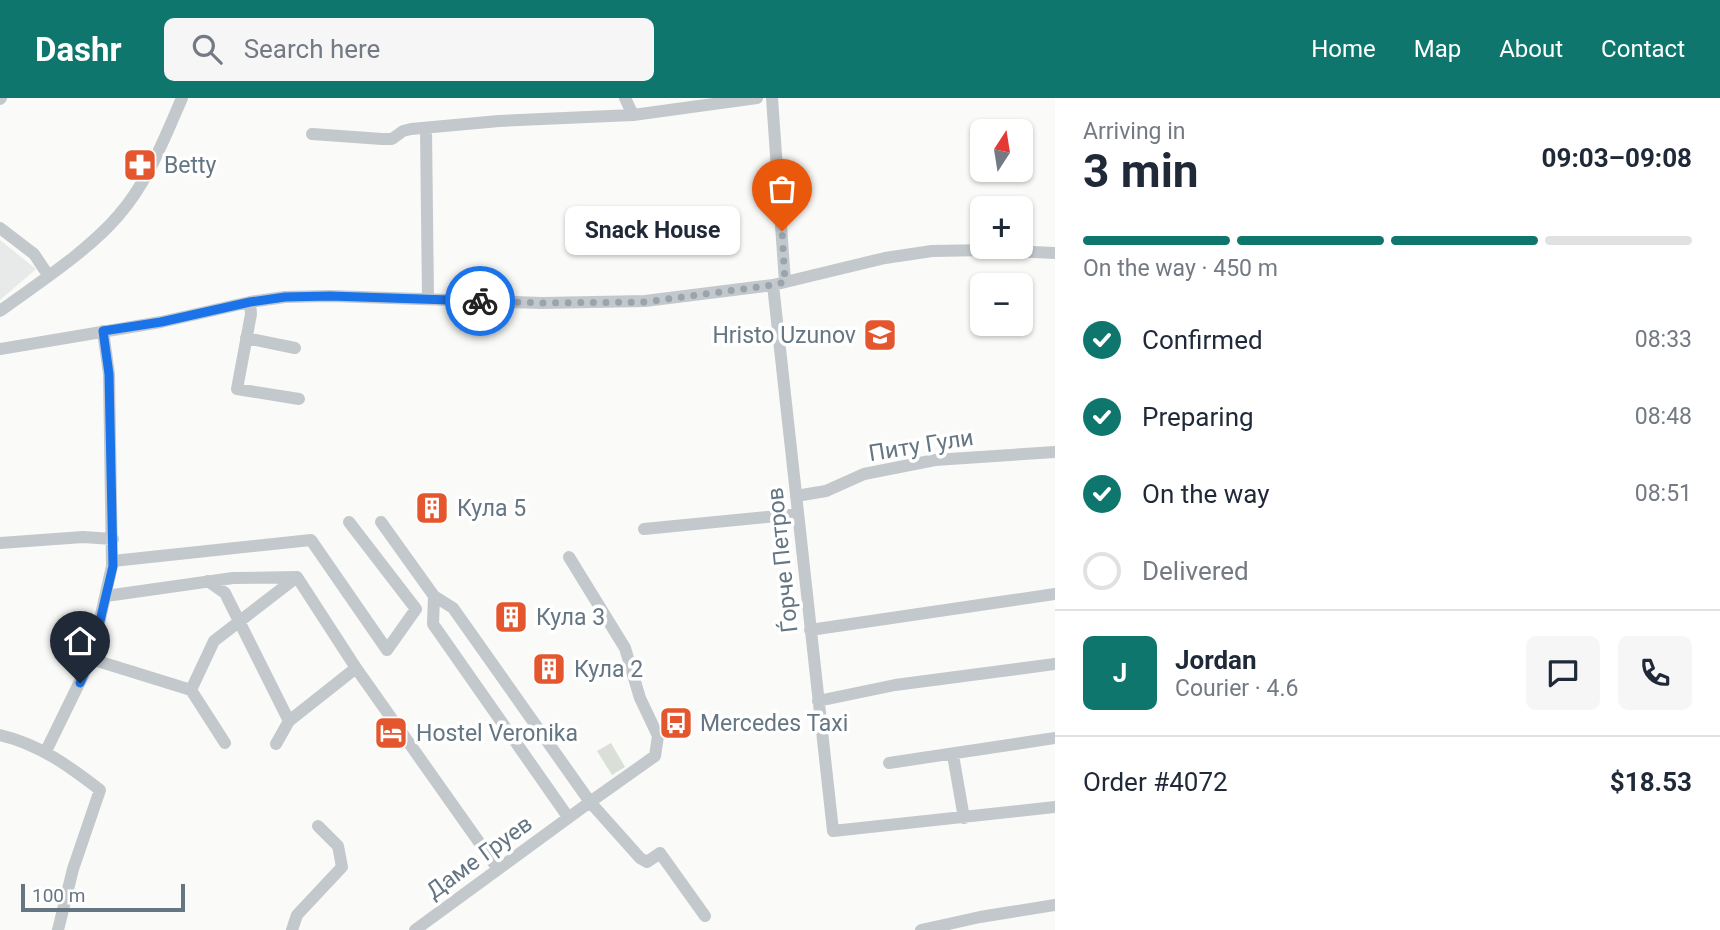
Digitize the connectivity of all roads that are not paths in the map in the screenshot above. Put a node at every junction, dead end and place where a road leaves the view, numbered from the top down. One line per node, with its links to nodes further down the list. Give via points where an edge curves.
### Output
1 (182, 98): 10 (street, via 151,167 123,209)
2 (625, 98): 5 (street)
3 (757, 98): 5 (street)
4 (772, 98): 11 (street, Ѓорче Петров)
5 (633, 115): 6 (street)
6 (426, 129): 7 (street, via 403,131 392,139); 12 (street)
7 (312, 134)
8 (0, 228): 10 (street, via 34,254)
9 (1055, 253): 11 (street, via 932,251)
10 (48, 275): 14 (street)
11 (779, 283): 12 (street, via 645,302); 21 (street, Ѓорче Петров)
12 (428, 299): 13 (street, via 330,296)
13 (250, 302): 15 (street); 16 (street)
14 (0, 311)
15 (103, 331): 18 (street); 26 (street, via 109,374)
16 (246, 338): 17 (street); 19 (street, via 237,389)
17 (295, 348)
18 (0, 349)
19 (299, 400)
20 (1055, 452): 21 (street, Питу Гули, via 935,460 864,474 826,491)
21 (796, 496): 22 (street, Ѓорче Петров)
22 (798, 514): 25 (street); 38 (street, Ѓорче Петров)
23 (349, 522): 29 (street, via 416,609 387,650 311,540)
24 (381, 523): 36 (street)
25 (644, 529)
26 (113, 539): 27 (street); 29 (street)
27 (0, 543)
28 (569, 557): 52 (street, Даме Груев, via 625,648 640,698 658,736 655,756)
29 (113, 561): 35 (street)
30 (297, 577): 31 (street); 37 (street); 41 (street)
31 (233, 578): 32 (street); 33 (street)
32 (208, 581): 33 (street); 35 (street)
33 (225, 593): 37 (street)
34 (1055, 594): 38 (street)
35 (106, 596): 39 (street)
36 (435, 596): 52 (street, via 453,608); 54 (street, Даме Груев, via 433,624)
37 (239, 621): 42 (street, via 215,640); 44 (street)
38 (810, 631): 43 (street, Ѓорче Петров)
39 (91, 659): 42 (street); 49 (street)
40 (1055, 664): 43 (street, via 908,683)
41 (356, 668): 44 (street); 57 (street)
42 (191, 690): 47 (street)
43 (818, 701): 55 (street, Ѓорче Петров, via 833,831)
44 (289, 721): 48 (street)
45 (0, 735): 49 (street)
46 (1055, 738): 50 (street)
47 (225, 743)
48 (276, 744)
49 (46, 751): 60 (street, via 100,790)
50 (953, 755): 51 (street); 55 (street)
51 (889, 763)
52 (590, 802): 54 (street, Даме Груев); 59 (street, via 640,858 647,862 660,853)
53 (1055, 807): 55 (street)
54 (568, 817): 57 (street, Даме Груев)
55 (964, 818)
56 (318, 827): 61 (street, via 338,846 342,867 297,915)
57 (498, 869): 62 (street, Даме Груев)
58 (1055, 905): 63 (street)
59 (705, 916)
60 (58, 930)
61 (292, 930)
62 (415, 930)
63 (921, 930)

